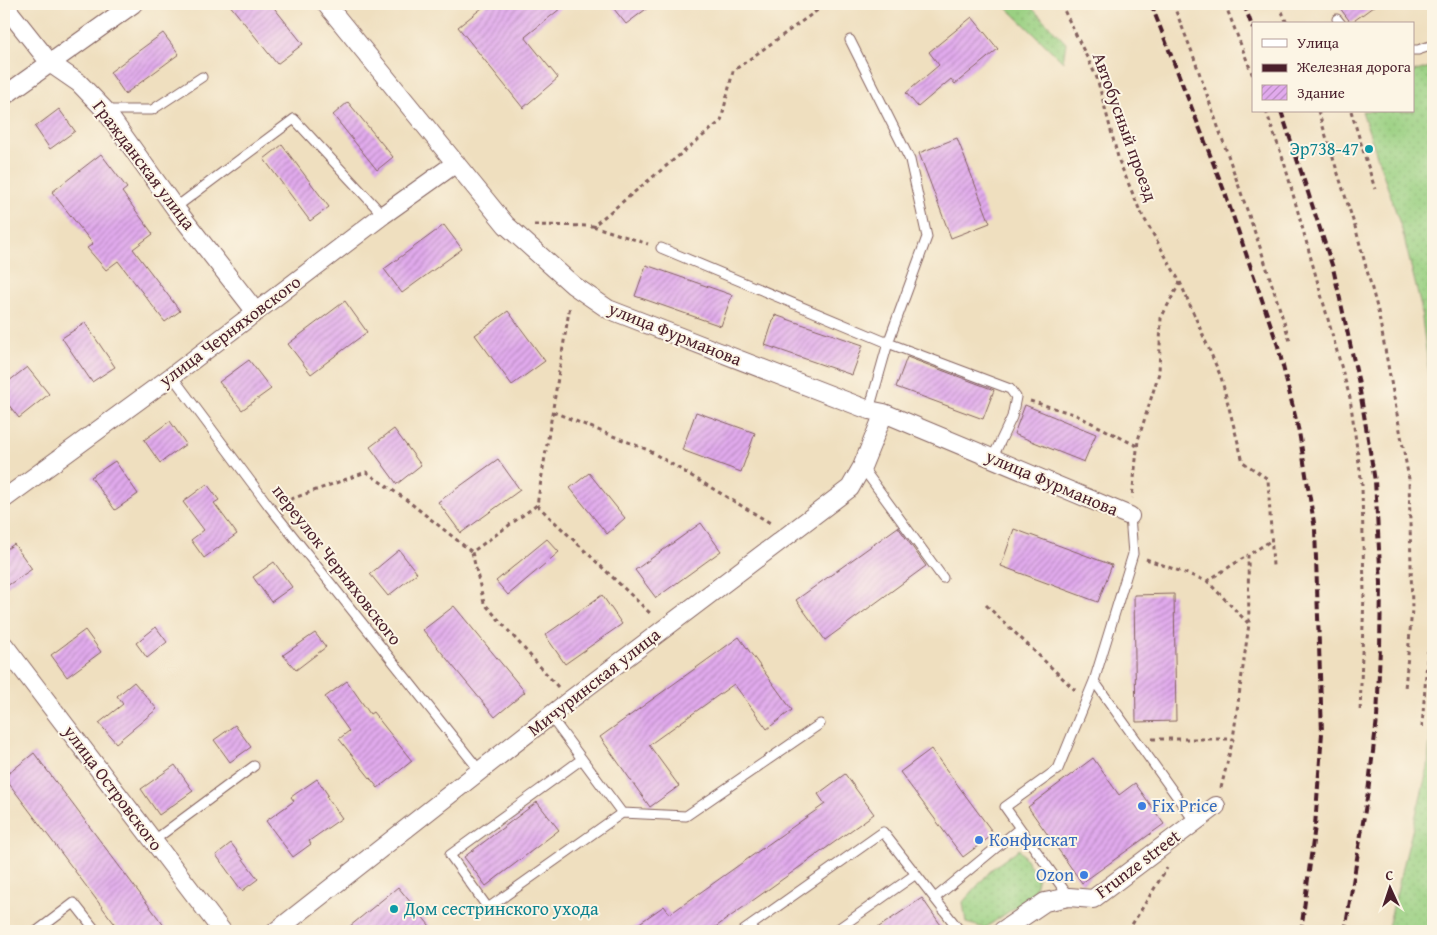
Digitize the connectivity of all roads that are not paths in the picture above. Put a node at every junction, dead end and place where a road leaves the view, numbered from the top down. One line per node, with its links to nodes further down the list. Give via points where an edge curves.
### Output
1 (133, 4): 9 (street)
2 (326, 4): 13 (street, улица Фурманова)
3 (1430, 4): 5 (lane)
4 (4, 5): 9 (street, Гражданская улица)
5 (1433, 9)
6 (850, 40): 18 (lane, via 910,160 927,237)
7 (1433, 45): 8 (lane)
8 (1414, 50)
9 (50, 63): 11 (street); 12 (street, Гражданская улица, via 79,83)
10 (202, 77): 12 (lane, via 152,110)
11 (4, 96)
12 (105, 110): 14 (street, Гражданская улица)
13 (456, 163): 15 (street, улица Черняховского); 20 (street, улица Фурманова, via 506,224 573,285 608,309)
14 (175, 208): 15 (lane, via 294,119); 17 (street, Гражданская улица)
15 (383, 215): 17 (street, улица Черняховского)
16 (661, 248): 18 (lane)
17 (256, 312): 19 (street, улица Черняховского)
18 (888, 343): 20 (lane); 21 (lane, via 1010,389 1016,397 1012,417)
19 (172, 376): 23 (street, улица Черняховского); 32 (lane, переулок Черняховского, via 269,506)
20 (876, 412): 21 (street, улица Фурманова); 22 (street, Мичуринская улица)
21 (992, 458): 24 (street, улица Фурманова)
22 (862, 467): 25 (lane); 28 (street, Мичуринская улица, via 850,488)
23 (4, 499)
24 (1130, 516): 27 (lane, via 1134,554)
25 (943, 578)
26 (4, 645): 37 (street, улица Островского)
27 (1094, 681): 35 (lane); 36 (lane, via 1058,769 1005,807)
28 (550, 716): 30 (lane); 32 (street, Мичуринская улица)
29 (820, 724): 34 (lane, via 686,816)
30 (582, 759): 34 (lane); 34 (lane, via 450,855 488,908)
31 (254, 766): 37 (lane)
32 (480, 772): 44 (street, Мичуринская улица)
33 (1216, 806): 35 (street, Frunze street)
34 (622, 813)
35 (1195, 822): 39 (street, Frunze street, via 1093,899)
36 (1020, 828): 39 (lane); 40 (lane)
37 (153, 841): 43 (street, улица Островского)
38 (916, 874): 40 (lane); 45 (lane, via 883,832); 46 (lane)
39 (1068, 897): 48 (street, Frunze street, via 1045,902)
40 (934, 898): 47 (lane)
41 (37, 931): 42 (lane, via 74,903)
42 (96, 931)
43 (222, 931)
44 (276, 931)
45 (743, 931)
46 (835, 931)
47 (960, 931)
48 (1002, 931)

